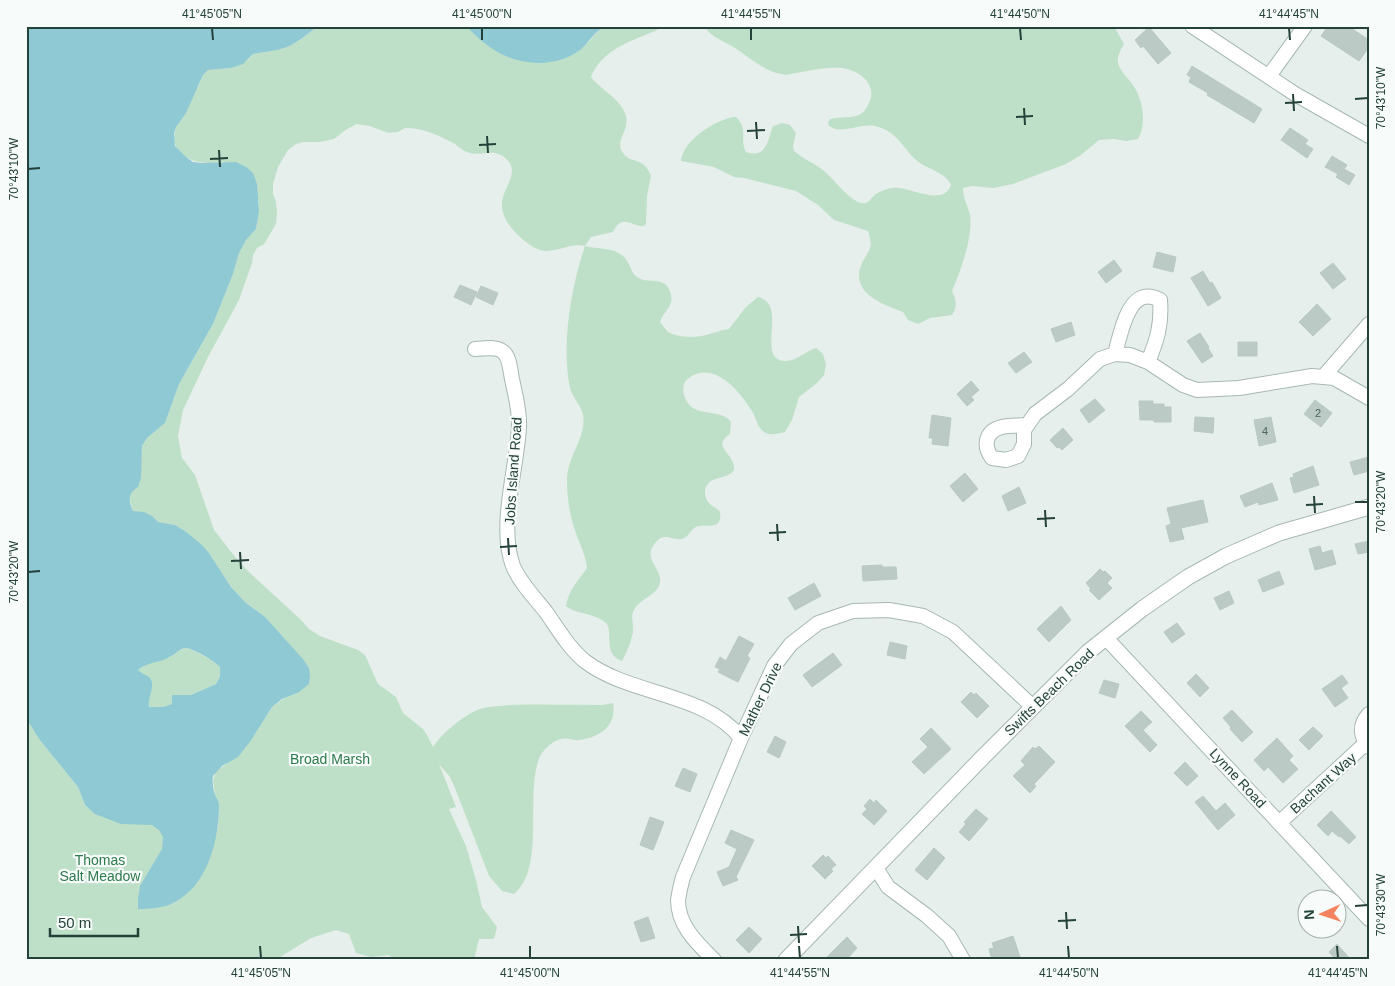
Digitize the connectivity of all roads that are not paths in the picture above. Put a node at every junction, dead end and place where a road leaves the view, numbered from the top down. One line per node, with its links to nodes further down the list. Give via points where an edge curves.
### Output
1 (1192, 26): 3 (street)
2 (1305, 26): 3 (street)
3 (1269, 76): 4 (street)
4 (1369, 136)
5 (1369, 324): 9 (street)
6 (476, 349): 16 (street, Jobs Island Road, via 502,351 510,367 520,419 509,507 509,541 513,566 522,581 586,662 608,674 709,712 725,721)
7 (1115, 354): 8 (street, via 1130,354); 8 (street, via 1129,311 1136,300 1152,296 1160,300 1160,325); 11 (street, via 1100,359 1068,389 1034,414)
8 (1148, 362): 9 (street, via 1196,390)
9 (1323, 377): 10 (street, via 1334,378)
10 (1369, 398)
11 (1027, 425)
12 (1369, 508): 13 (street, Swifts Beach Road, via 1279,533 1226,556 1188,577)
13 (1106, 638): 14 (street, Swifts Beach Road); 18 (street, Lynne Road)
14 (1033, 706): 16 (street, Mather Drive, via 953,632 923,616 889,610 853,611 818,623 791,644 774,666); 19 (street, Swifts Beach Road)
15 (1369, 714): 17 (street, Bachant Way, via 1362,723 1361,731)
16 (741, 738): 21 (street, Mather Drive, via 683,877 678,901 682,923)
17 (1368, 745): 18 (street, Bachant Way)
18 (1279, 823): 20 (street, Lynne Road)
19 (876, 868): 22 (street, Swifts Beach Road); 23 (street, via 888,887 949,936)
20 (1369, 918)
21 (714, 960)
22 (786, 960)
23 (963, 960)

